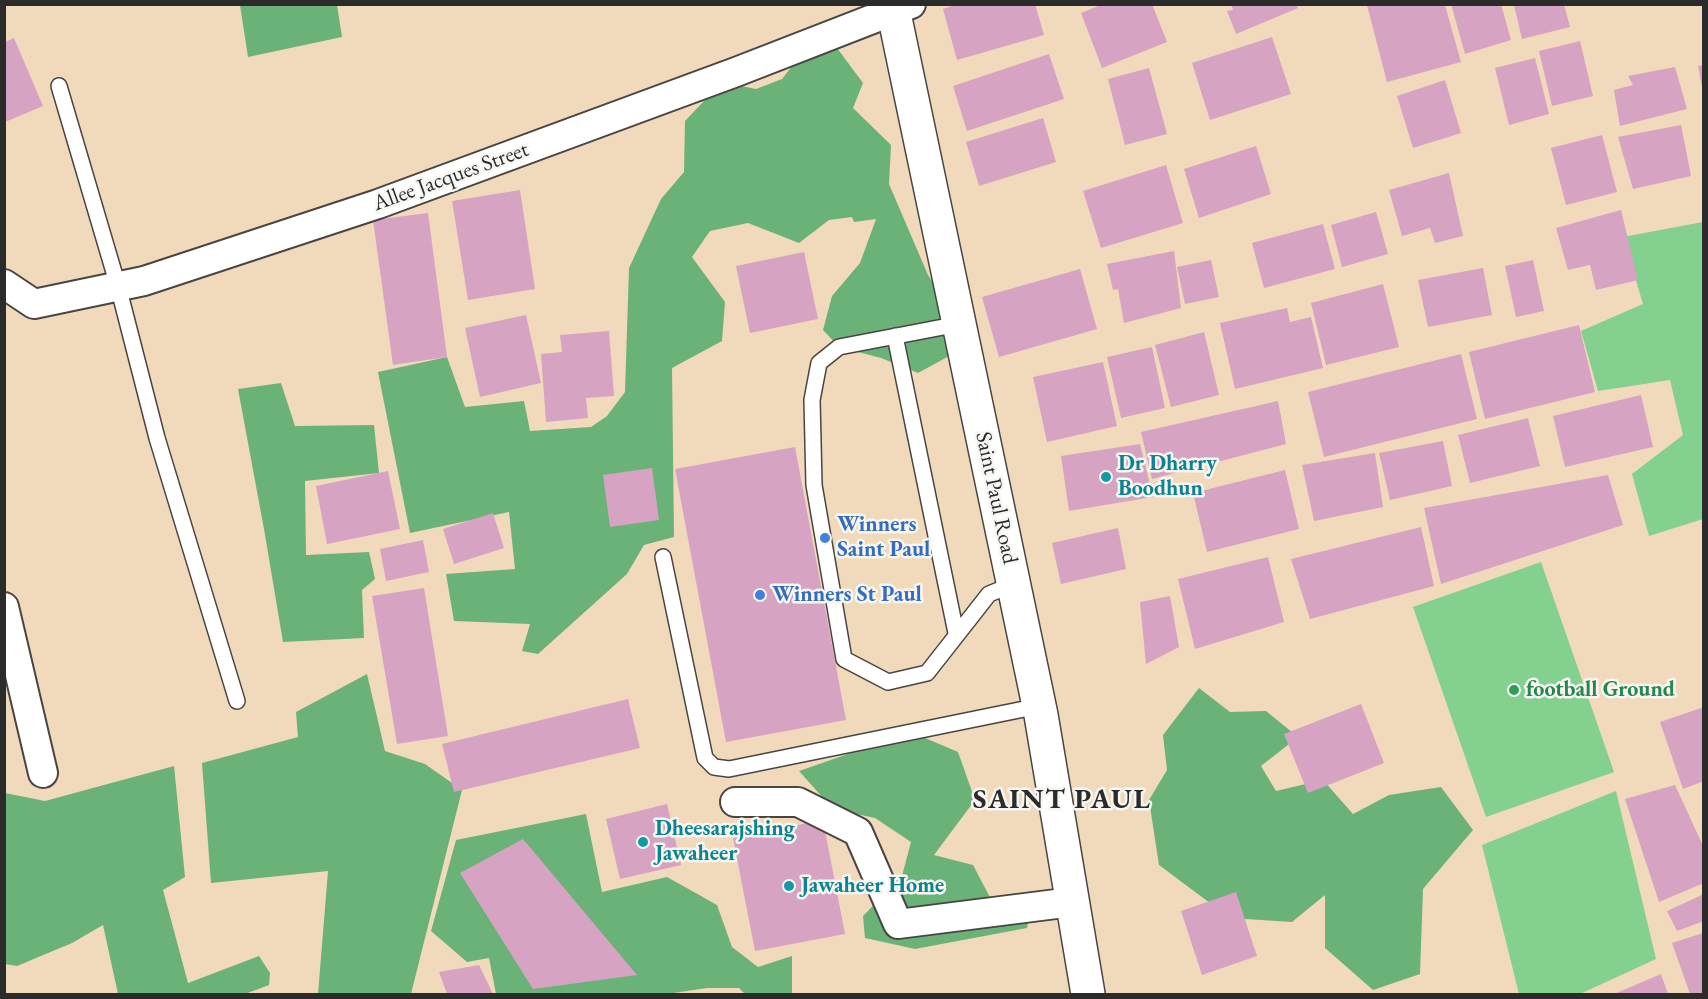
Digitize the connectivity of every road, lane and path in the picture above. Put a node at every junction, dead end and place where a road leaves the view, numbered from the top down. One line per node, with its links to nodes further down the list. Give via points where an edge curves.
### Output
1 (899, 7): 4 (street, Allee Jacques Street, via 378,204 144,281); 5 (main road, Saint Paul Road)
2 (59, 86): 4 (lane)
3 (4, 284): 4 (street, Allee Jacques Street, via 34,303)
4 (118, 286): 11 (lane, via 157,438)
5 (959, 324): 6 (lane); 8 (main road, Saint Paul Road)
6 (895, 336): 10 (lane); 10 (lane, via 839,346 819,363 812,400 814,485 843,659 888,682 927,673)
7 (663, 556): 12 (lane, via 705,758 714,767 729,769)
8 (1014, 584): 10 (lane, via 989,594); 12 (main road, Saint Paul Road)
9 (4, 607): 13 (street)
10 (956, 633)
11 (237, 701)
12 (1039, 706): 15 (main road, Saint Paul Road)
13 (43, 773)
14 (735, 802): 15 (street, via 798,802 858,832 898,924)
15 (1072, 902): 16 (main road, Saint Paul Road)
16 (1088, 994)

